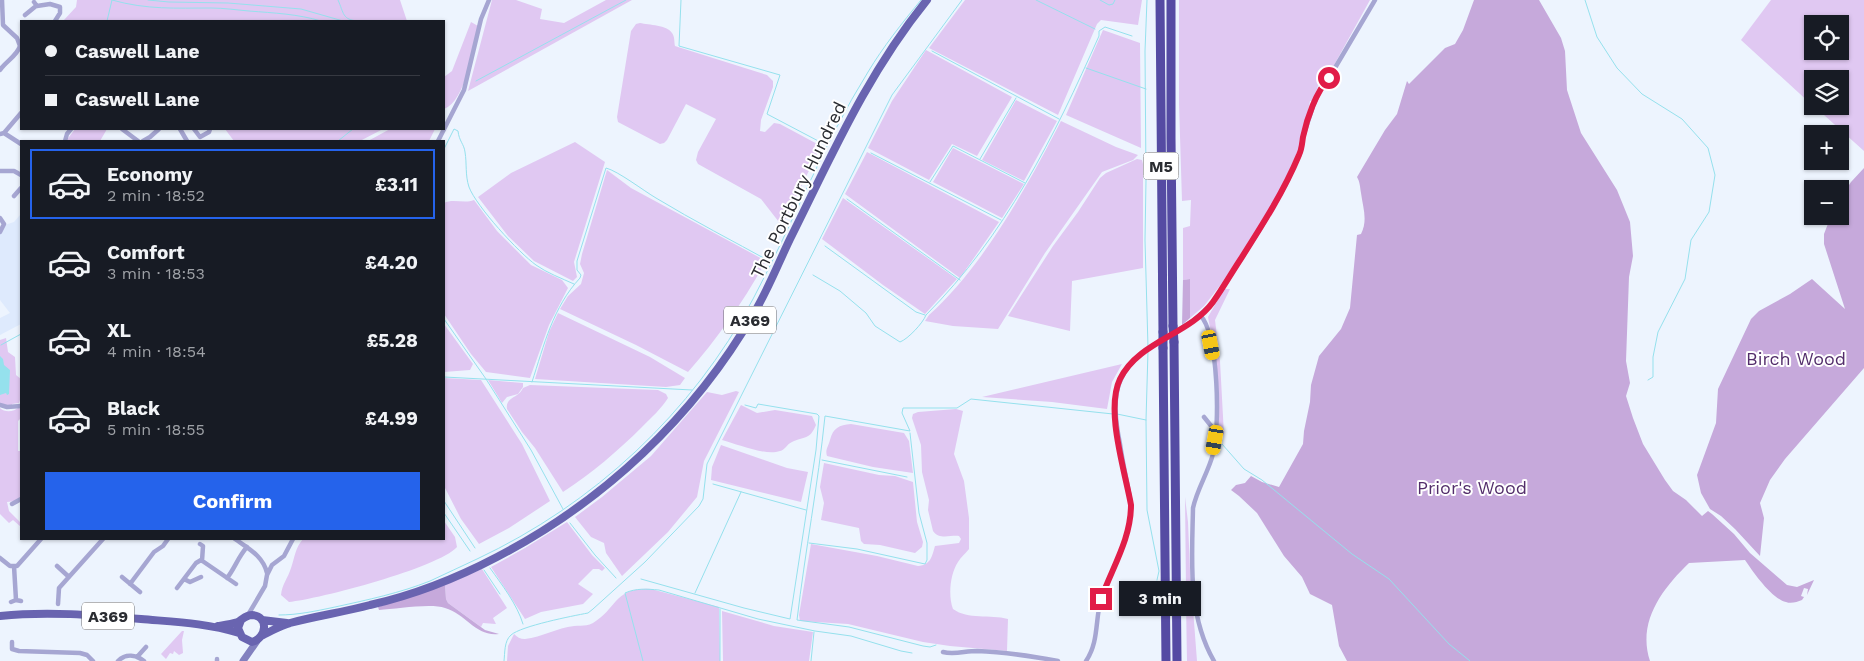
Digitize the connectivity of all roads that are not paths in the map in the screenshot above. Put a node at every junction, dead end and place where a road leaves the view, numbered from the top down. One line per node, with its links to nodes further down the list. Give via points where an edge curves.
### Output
1 (1, 0): 11 (street, via 3,25)
2 (489, 0): 15 (street, via 464,90)
3 (927, 0): 65 (main road, The Portbury Hundred / A369, via 887,53 857,103 755,311 733,348 700,392 644,452 613,481 570,513 497,558 425,589)
4 (1160, 0): 79 (highway, M5, bridge)
5 (1171, 0): 80 (highway, M5, bridge)
6 (1375, 0): 31 (street, via 1321,88 1300,153 1278,199 1212,304)
7 (61, 1): 8 (street)
8 (59, 7): 9 (street, via 35,4); 10 (street, via 60,13)
9 (25, 15)
10 (55, 20)
11 (20, 44)
12 (20, 48): 13 (street)
13 (0, 70)
14 (20, 114): 20 (street)
15 (445, 127)
16 (123, 130): 22 (street)
17 (157, 130): 23 (street)
18 (195, 130): 19 (street, via 200,137); 21 (street)
19 (210, 130)
20 (2, 133): 24 (street)
21 (186, 139)
22 (137, 140)
23 (145, 140)
24 (20, 143)
25 (0, 171): 26 (street)
26 (20, 174)
27 (20, 189): 28 (street)
28 (14, 196)
29 (0, 218): 30 (street, via 4,225)
30 (0, 232)
31 (1200, 315): 34 (street, via 1208,329 1214,361); 78 (street, via 1138,357 1118,384 1115,418 1131,516 1128,532 1098,608 1093,650)
32 (0, 405): 33 (street)
33 (20, 406)
34 (1216, 418): 35 (street, via 1206,418); 81 (street, via 1213,454 1194,503 1192,548 1199,627)
35 (1212, 427)
36 (20, 500): 37 (street)
37 (12, 504)
38 (40, 540): 47 (street)
39 (102, 540): 50 (street)
40 (167, 540): 55 (street)
41 (237, 540): 44 (street)
42 (292, 540): 49 (street, via 284,556 272,565)
43 (200, 544): 46 (street, via 203,546)
44 (247, 547): 49 (street, via 264,562); 53 (street)
45 (0, 558): 47 (street)
46 (202, 560): 53 (street); 54 (street)
47 (14, 566): 60 (street)
48 (57, 566): 50 (street)
49 (267, 575): 59 (street, via 265,586)
50 (69, 577): 61 (street, via 59,589)
51 (122, 577): 55 (street)
52 (201, 577): 54 (street, via 190,582)
53 (227, 578): 56 (street)
54 (184, 579): 57 (street)
55 (130, 584): 58 (street)
56 (236, 584)
57 (177, 588)
58 (140, 592)
59 (257, 598): 63 (street); 64 (street, via 255,608)
60 (16, 601)
61 (58, 604)
62 (0, 616): 66 (main road, A369, via 82,614)
63 (245, 618): 64 (main road); 66 (main road, A369); 67 (main road, via 239,625)
64 (260, 618): 65 (main road, The Portbury Hundred / A369); 68 (main road, via 265,627)
65 (287, 623): 68 (main road, The Portbury Hundred / A369)
66 (216, 626): 67 (main road, A369)
67 (242, 636): 68 (main road, via 252,642); 73 (main road)
68 (260, 638): 73 (main road)
69 (12, 642): 74 (street, via 12,649 19,651 60,650 82,654)
70 (146, 647): 72 (street)
71 (943, 652): 77 (street, via 1018,654)
72 (137, 656): 75 (street); 76 (street)
73 (244, 658)
74 (93, 661)
75 (118, 661)
76 (144, 661)
77 (1058, 661)
78 (1086, 661)
79 (1166, 661)
80 (1177, 661)
81 (1214, 661)

